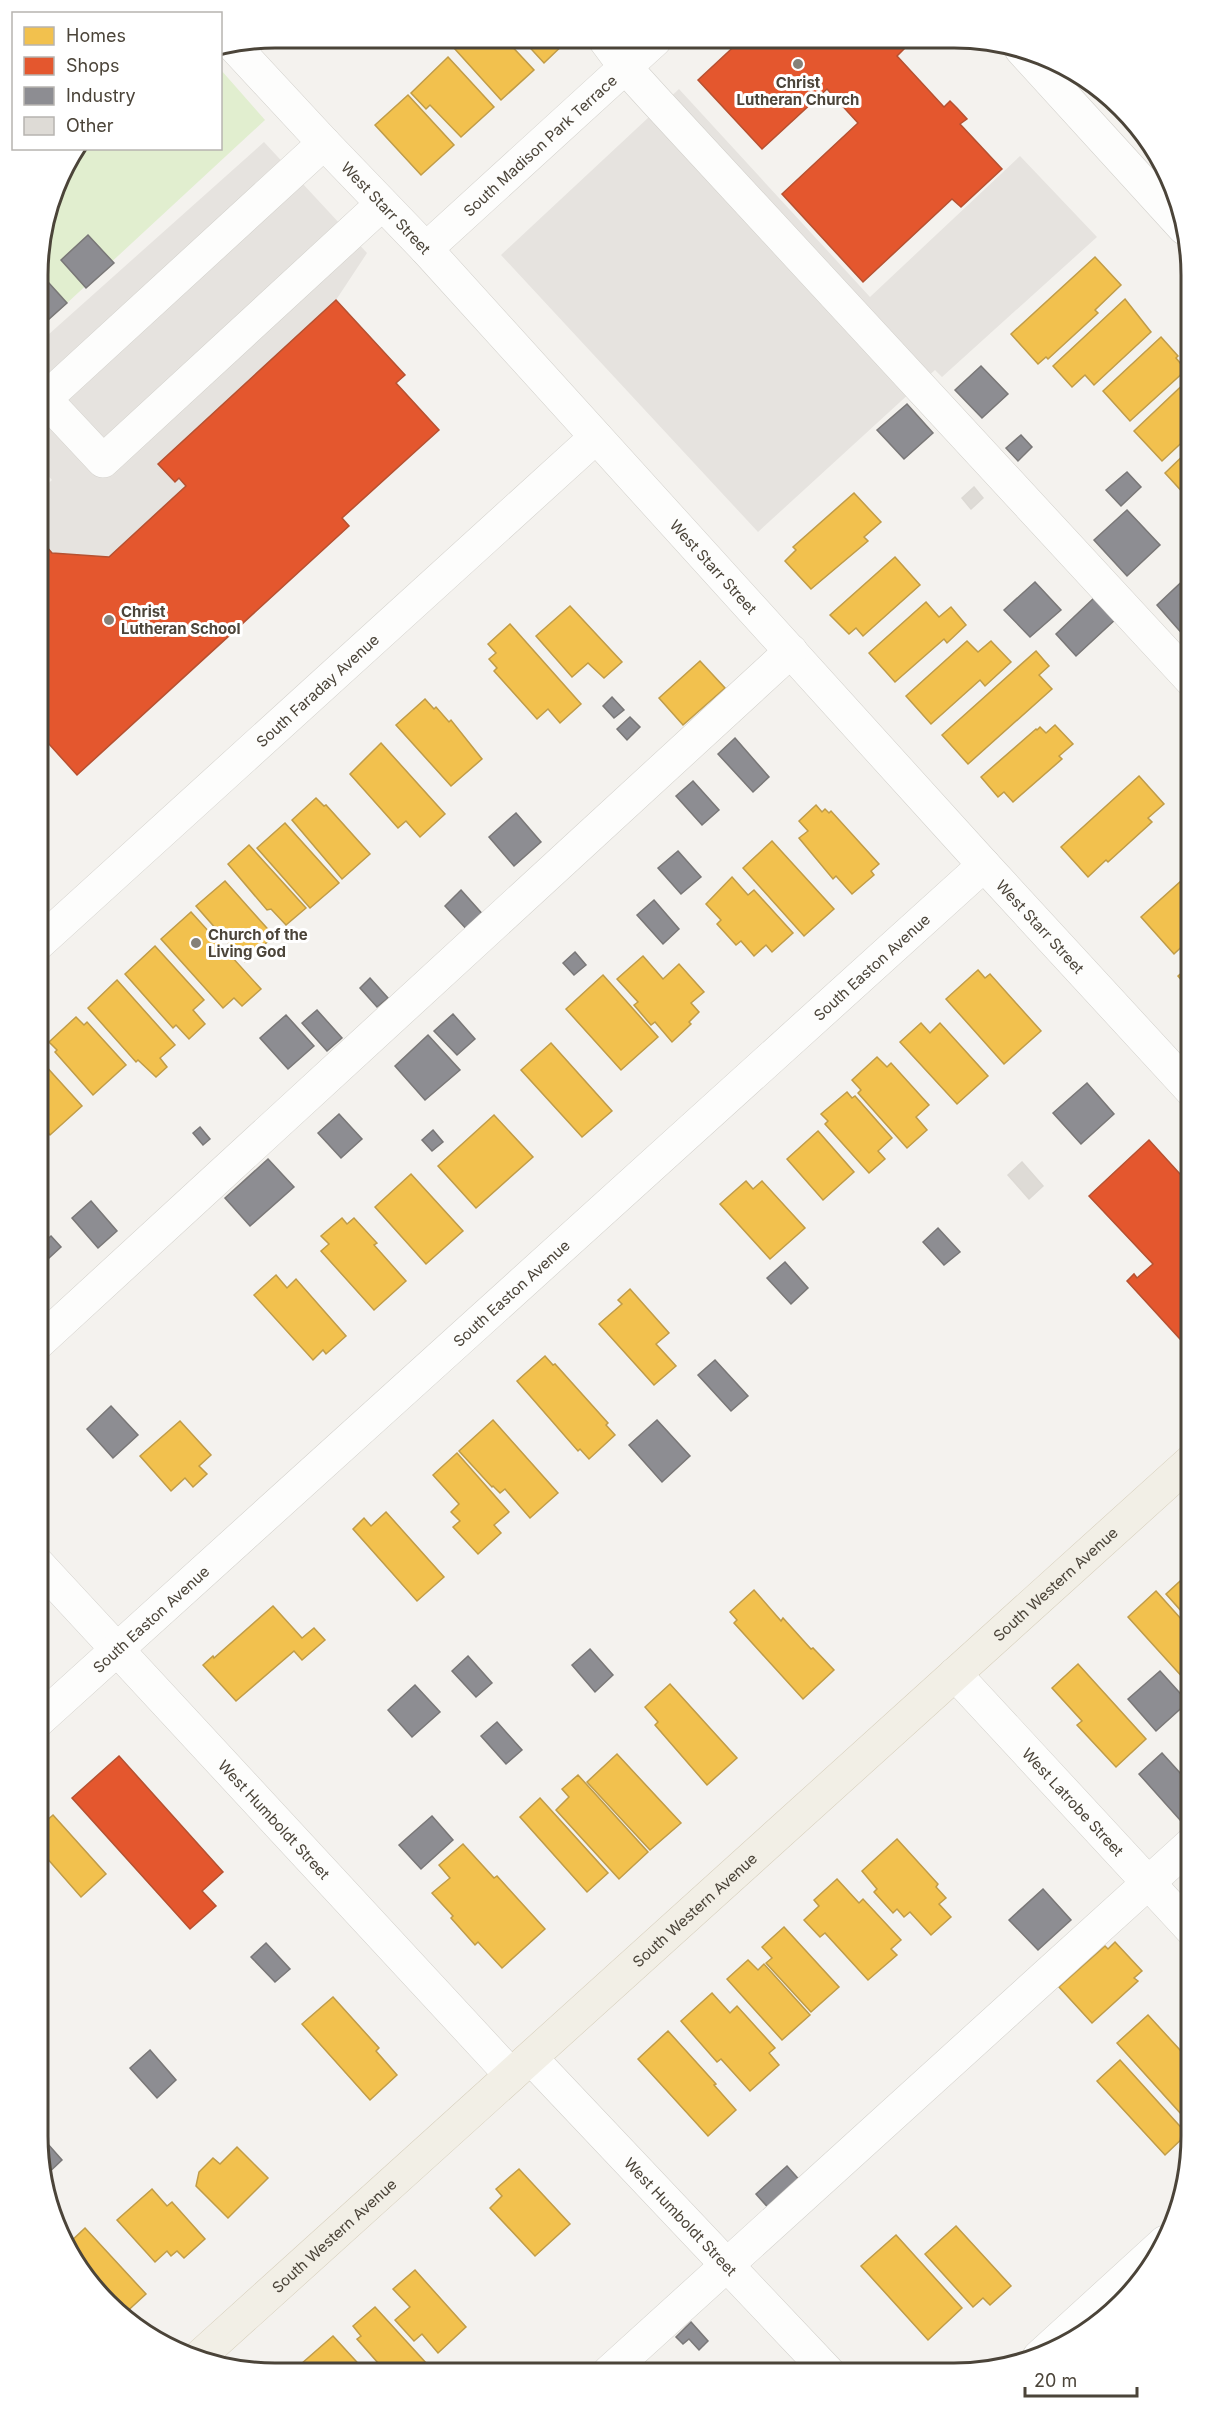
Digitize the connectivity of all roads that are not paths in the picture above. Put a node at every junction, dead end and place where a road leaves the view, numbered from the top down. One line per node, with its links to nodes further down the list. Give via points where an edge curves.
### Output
1 (611, 48): 5 (street)
2 (645, 48): 5 (street, South Madison Park Terrace)
3 (239, 51): 6 (street, West Starr Street)
4 (1034, 63): 8 (street)
5 (625, 67): 9 (street, South Madison Park Terrace); 14 (street)
6 (324, 143): 7 (street, West Starr Street); 10 (street)
7 (382, 204): 9 (street, West Starr Street); 11 (street, via 103,461)
8 (1173, 216)
9 (426, 249): 12 (street, West Starr Street)
10 (48, 396)
11 (48, 402)
12 (596, 437): 13 (street, West Starr Street); 16 (street, South Faraday Avenue)
13 (790, 651): 15 (street, West Starr Street); 18 (street)
14 (1181, 669)
15 (984, 865): 17 (street, West Starr Street); 21 (street, South Easton Avenue)
16 (48, 934)
17 (1181, 1079)
18 (48, 1334)
19 (1181, 1470): 22 (main road, South Western Avenue)
20 (48, 1575): 21 (street, West Humboldt Street)
21 (119, 1650): 23 (street, South Easton Avenue); 27 (street, West Humboldt Street)
22 (955, 1674): 25 (street, West Latrobe Street); 27 (main road, South Western Avenue)
23 (48, 1711)
24 (1181, 1853): 25 (street)
25 (1148, 1882): 26 (street, West Latrobe Street); 29 (street)
26 (1181, 1918)
27 (521, 2067): 29 (street, West Humboldt Street); 31 (main road, South Western Avenue)
28 (1143, 2262): 30 (street)
29 (727, 2265): 32 (street); 33 (street, West Humboldt Street)
30 (1061, 2337)
31 (205, 2352)
32 (620, 2363)
33 (820, 2363)

